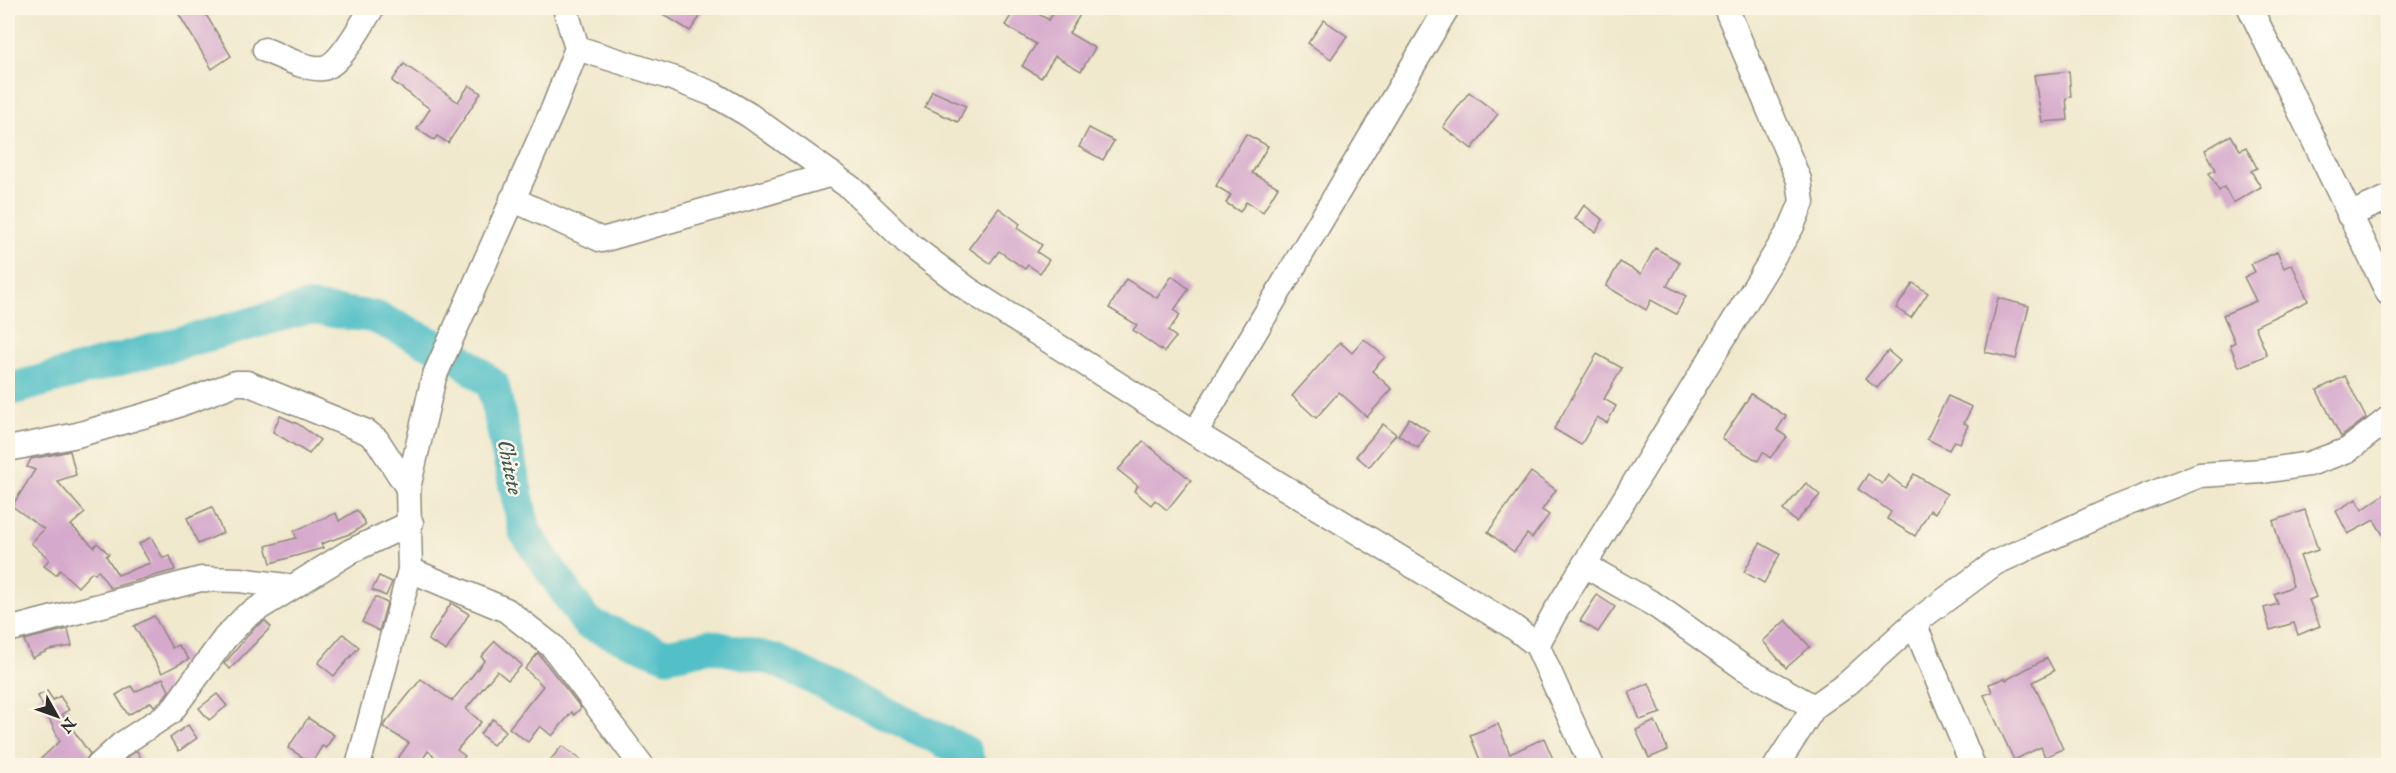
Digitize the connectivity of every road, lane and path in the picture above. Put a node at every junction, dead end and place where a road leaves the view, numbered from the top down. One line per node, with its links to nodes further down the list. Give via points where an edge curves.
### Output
1 (372, 8): 7 (street, via 345,50 333,64 323,68)
2 (565, 8): 6 (street)
3 (1448, 8): 14 (street)
4 (1726, 8): 18 (street, via 1799,180 1802,202 1791,228)
5 (2250, 8): 11 (street)
6 (577, 48): 8 (street, via 713,94); 10 (street)
7 (265, 50)
8 (832, 174): 10 (street, via 602,240); 14 (street, via 910,245 969,290)
9 (2388, 198): 11 (street)
10 (512, 199): 16 (street, via 434,378)
11 (2349, 215): 12 (street)
12 (2388, 293)
13 (2388, 419): 21 (street, via 2348,450 2309,464 2200,475 2116,508 1995,563)
14 (1195, 433): 23 (street)
15 (8, 449): 16 (street, via 77,435 167,409 236,383 247,383 367,432 377,440)
16 (408, 488): 17 (street)
17 (411, 523): 19 (street); 20 (street, via 351,551)
18 (1584, 565): 23 (street); 24 (street, via 1655,605 1744,668)
19 (410, 570): 26 (street); 27 (street, via 506,610 552,646)
20 (293, 587): 22 (street, via 201,579); 25 (street, via 246,616 225,638 171,712)
21 (1914, 623): 24 (street, via 1848,683); 30 (street)
22 (8, 630)
23 (1537, 645): 28 (street)
24 (1814, 707): 29 (street)
25 (98, 765)
26 (358, 765)
27 (642, 765)
28 (1592, 765)
29 (1776, 765)
30 (1973, 765)

